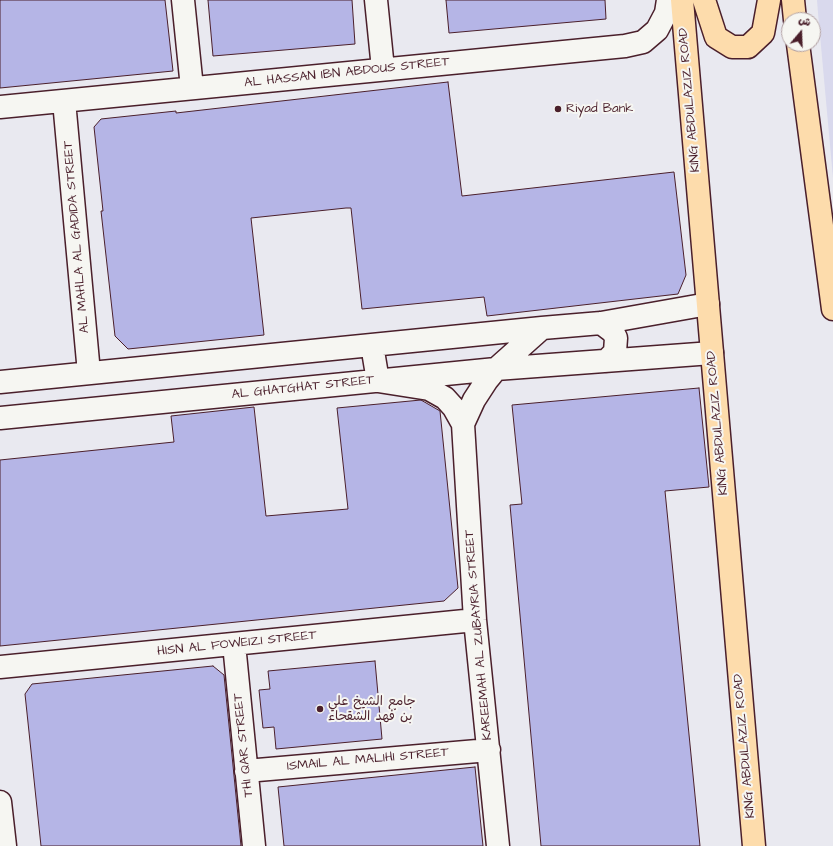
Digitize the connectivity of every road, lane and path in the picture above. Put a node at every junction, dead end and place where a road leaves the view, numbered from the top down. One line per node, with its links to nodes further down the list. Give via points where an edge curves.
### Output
1 (183, 0): 11 (street)
2 (376, 0): 10 (street)
3 (668, 0): 10 (street, AL HASSAN IBN ABDOUS STREET, via 666,13 657,30 643,42 625,46)
4 (682, 0): 15 (main road, KING ABDULAZIZ ROAD)
5 (704, 0): 6 (main road, via 716,37 732,47 748,47 763,33)
6 (769, 0)
7 (793, 0): 8 (main road)
8 (794, 12)
9 (799, 52): 14 (main road)
10 (383, 70): 11 (street, AL HASSAN IBN ABDOUS STREET)
11 (192, 88): 12 (street, AL HASSAN IBN ABDOUS STREET)
12 (64, 101): 13 (street, AL HASSAN IBN ABDOUS STREET); 23 (street, AL MAHLA AL GADIDA STREET)
13 (0, 107)
14 (827, 222): 16 (main road)
15 (708, 304): 17 (street); 20 (main road, KING ABDULAZIZ ROAD)
16 (833, 309)
17 (601, 323): 18 (street); 21 (street, via 613,332 616,338 615,352)
18 (542, 328): 19 (street); 22 (street)
19 (372, 345): 23 (street); 24 (street)
20 (712, 353): 21 (street, AL GHATGHAT STREET); 37 (main road, KING ABDULAZIZ ROAD)
21 (606, 361): 22 (street, AL GHATGHAT STREET)
22 (496, 369): 24 (street, AL GHATGHAT STREET); 27 (street, via 479,392)
23 (89, 373): 25 (street)
24 (378, 381): 26 (street, AL GHATGHAT STREET); 27 (street, KAREEMAH AL ZUBAYRIA STREET, via 429,389 445,398)
25 (0, 382)
26 (0, 418)
27 (463, 424): 28 (street, KAREEMAH AL ZUBAYRIA STREET)
28 (475, 620): 29 (street, HISN AL FOWEIZI STREET); 31 (street, KAREEMAH AL ZUBAYRIA STREET)
29 (234, 644): 30 (street, HISN AL FOWEIZI STREET); 32 (street, THI QAR STREET)
30 (0, 667)
31 (489, 750): 32 (street, ISMAIL AL MALIHI STREET); 36 (street, KAREEMAH AL ZUBAYRIA STREET)
32 (246, 771): 35 (street, THI QAR STREET)
33 (0, 802): 34 (street)
34 (5, 846)
35 (254, 846)
36 (498, 846)
37 (754, 846)

